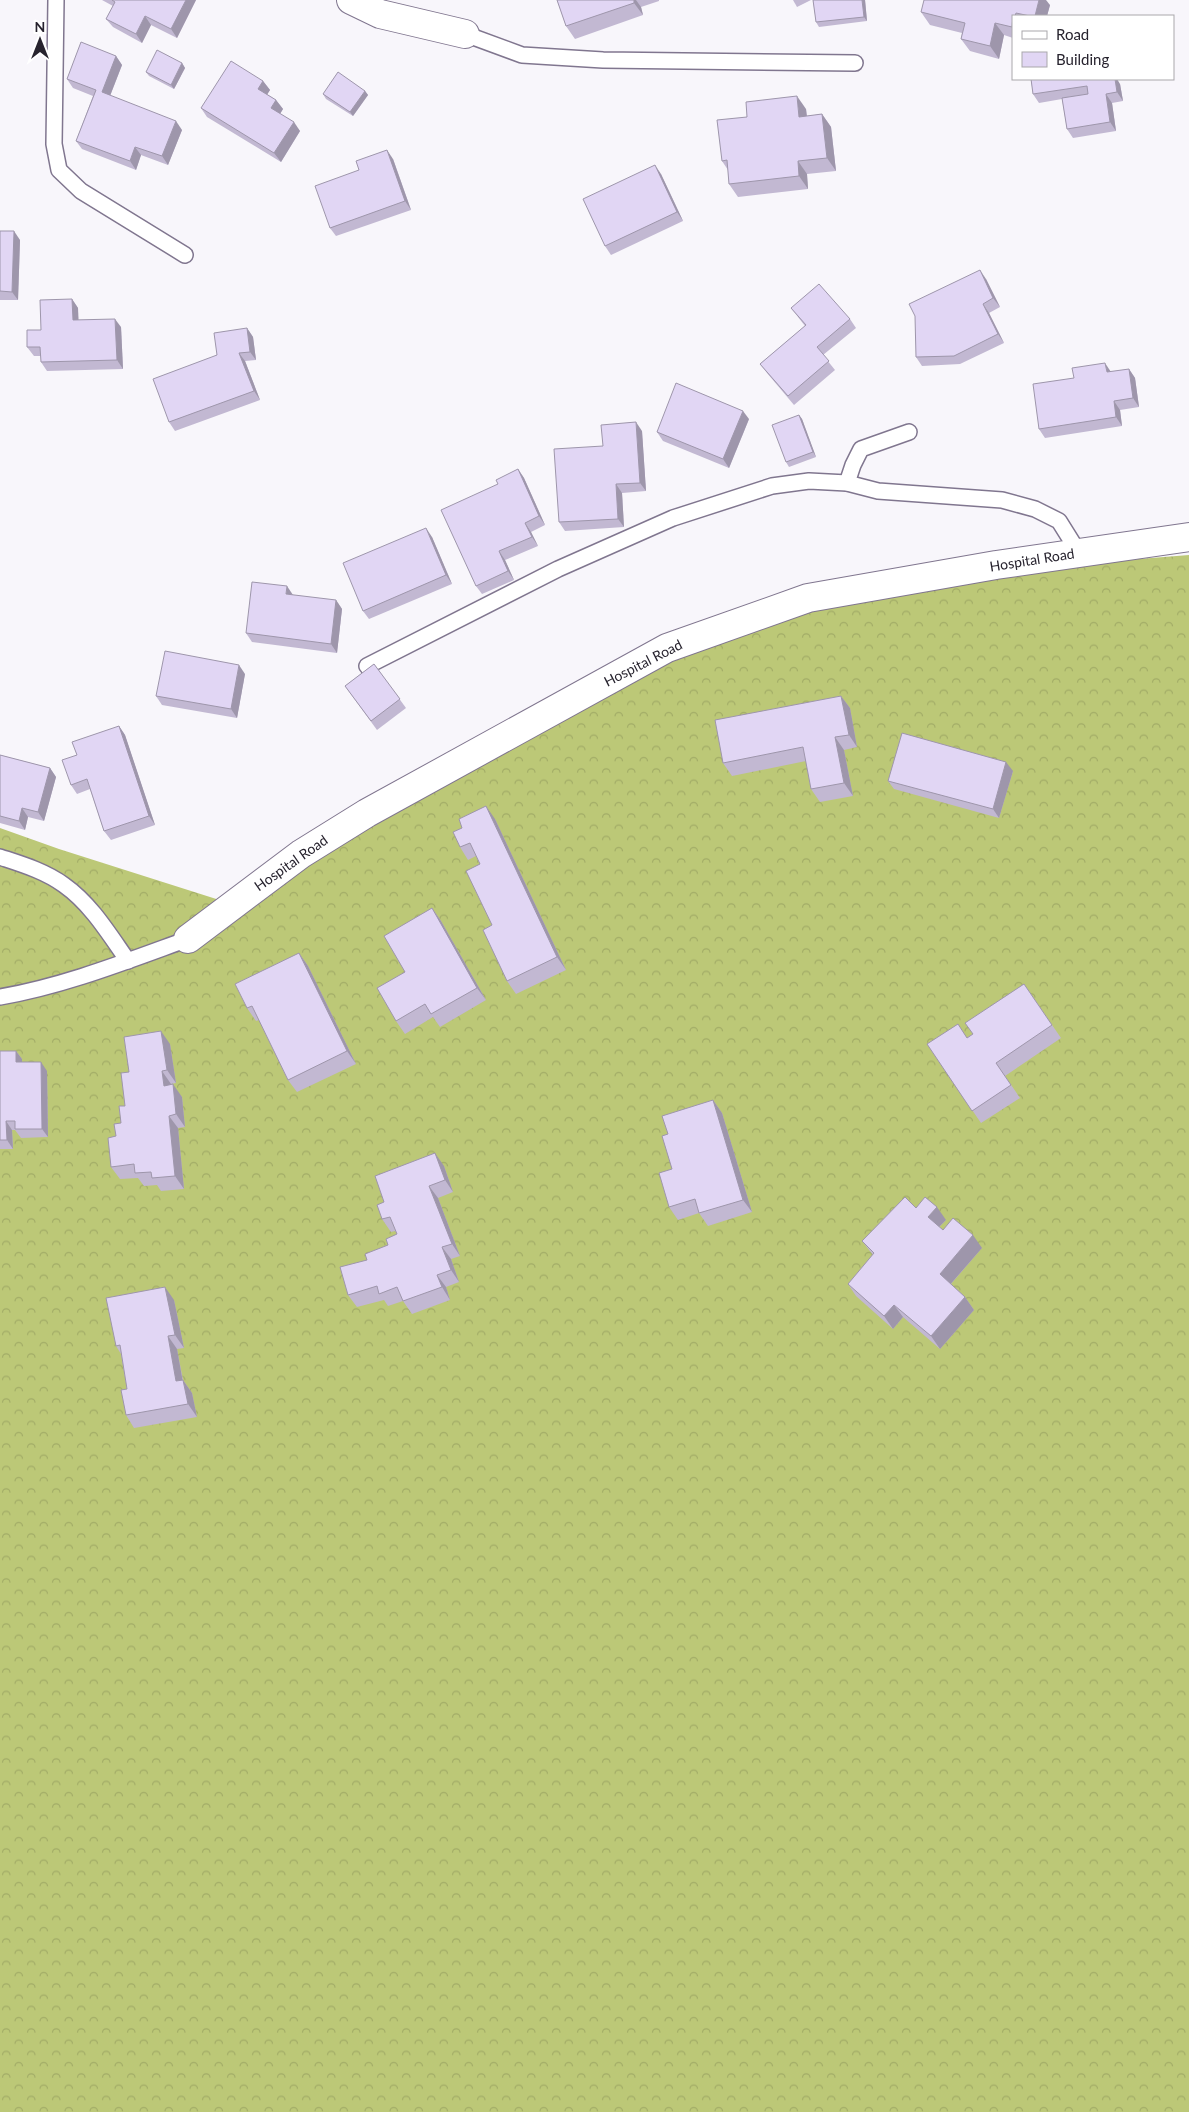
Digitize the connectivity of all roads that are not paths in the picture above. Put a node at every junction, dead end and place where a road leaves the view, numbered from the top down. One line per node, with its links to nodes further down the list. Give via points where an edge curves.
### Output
1 (56, 0): 5 (lane, via 54,144 59,170 81,191)
2 (351, 0): 3 (street, via 380,14)
3 (465, 34): 4 (lane, via 522,56)
4 (855, 63)
5 (185, 255)
6 (909, 432): 7 (lane, via 861,449)
7 (847, 483): 9 (lane, via 878,491 1002,500 1035,509 1059,521); 10 (lane, via 809,481 772,486 673,518 558,569)
8 (1189, 537): 9 (street, Hospital Road)
9 (1079, 553): 12 (street, Hospital Road, via 808,598 667,648 367,813 301,854)
10 (367, 666)
11 (0, 857): 13 (lane, via 31,867 63,884 92,911)
12 (188, 939): 13 (lane)
13 (128, 961): 14 (lane)
14 (0, 997)

